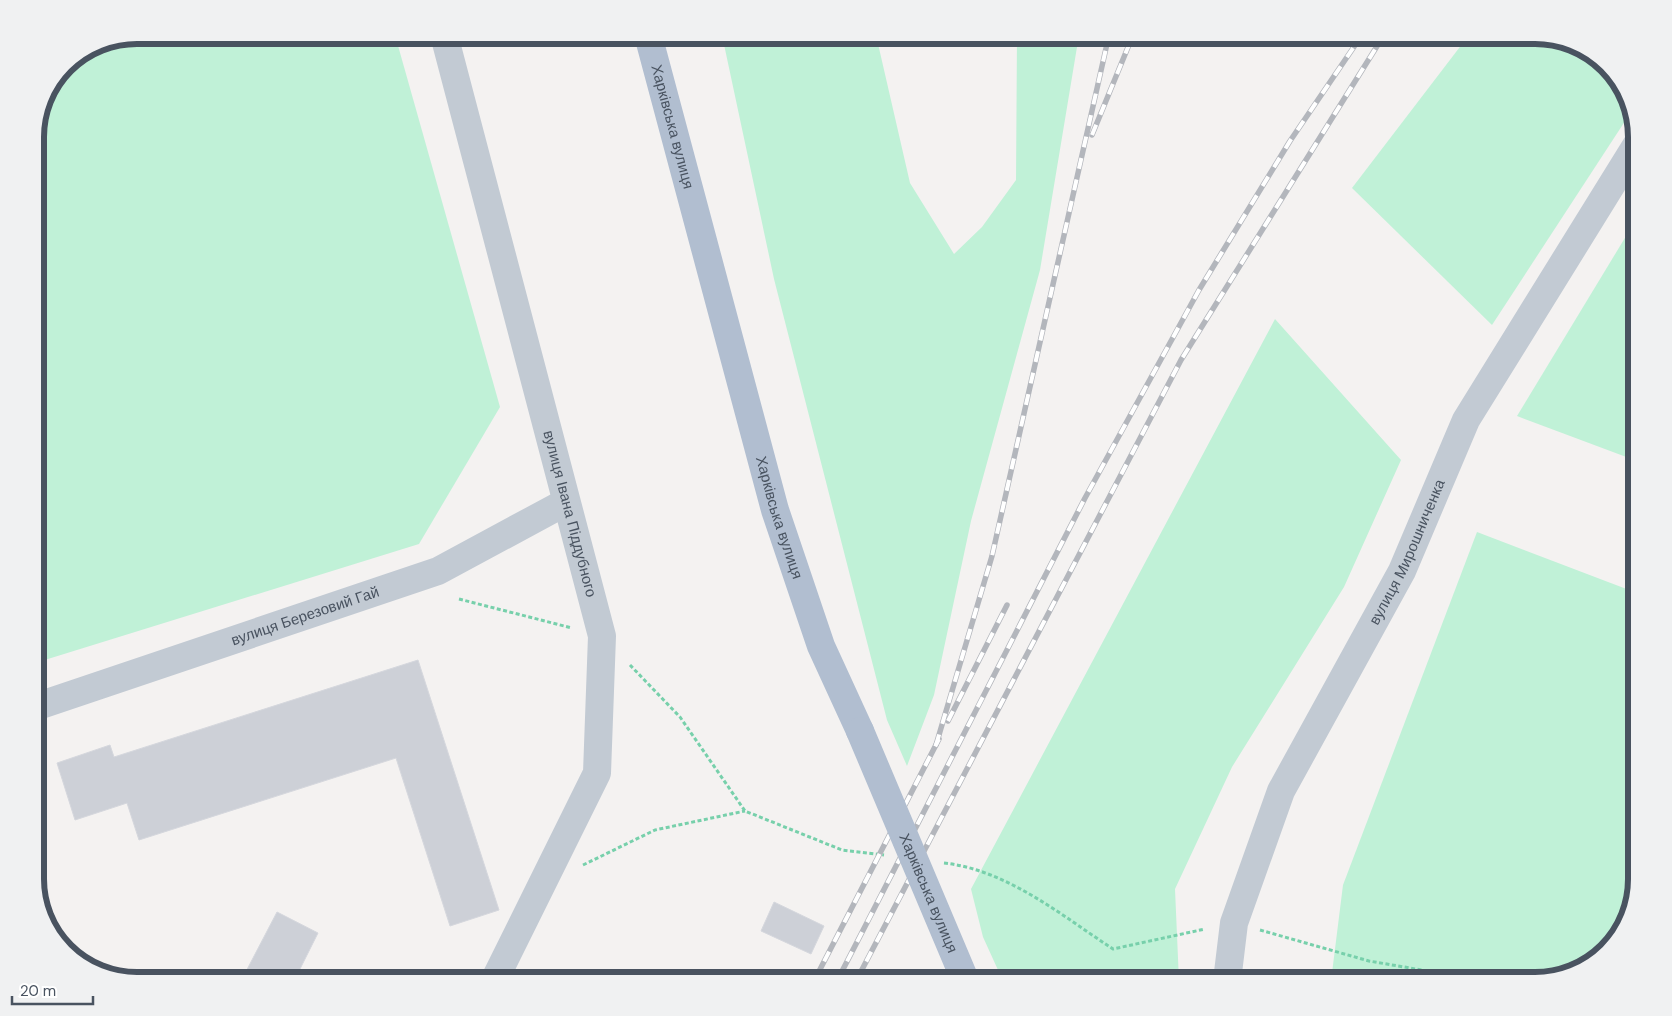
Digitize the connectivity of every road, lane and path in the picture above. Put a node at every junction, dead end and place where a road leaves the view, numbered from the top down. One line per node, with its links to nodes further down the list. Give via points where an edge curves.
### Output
1 (446, 44): 4 (street, вулиця Івана Піддубного)
2 (650, 44): 14 (main road, Харківська вулиця, bridge, via 775,510 822,646)
3 (1628, 159): 12 (street, вулиця Мирошниченка, via 1466,420 1402,571 1281,791)
4 (566, 502): 6 (street, вулиця Івана Піддубного); 7 (street, вулиця Березовий Гай, via 438,570)
5 (458, 599): 6 (path)
6 (602, 636): 8 (path, via 680,717); 11 (street, вулиця Івана Піддубного, via 597,773)
7 (44, 704)
8 (745, 811): 9 (path, via 842,850); 11 (path, via 655,830)
9 (890, 856)
10 (938, 862): 12 (path, via 966,865 1028,893 1113,949)
11 (541, 886): 13 (street, вулиця Івана Піддубного)
12 (1234, 923): 15 (street, вулиця Мирошниченка); 16 (path, via 1369,961)
13 (498, 972)
14 (961, 972)
15 (1228, 972)
16 (1433, 972)

